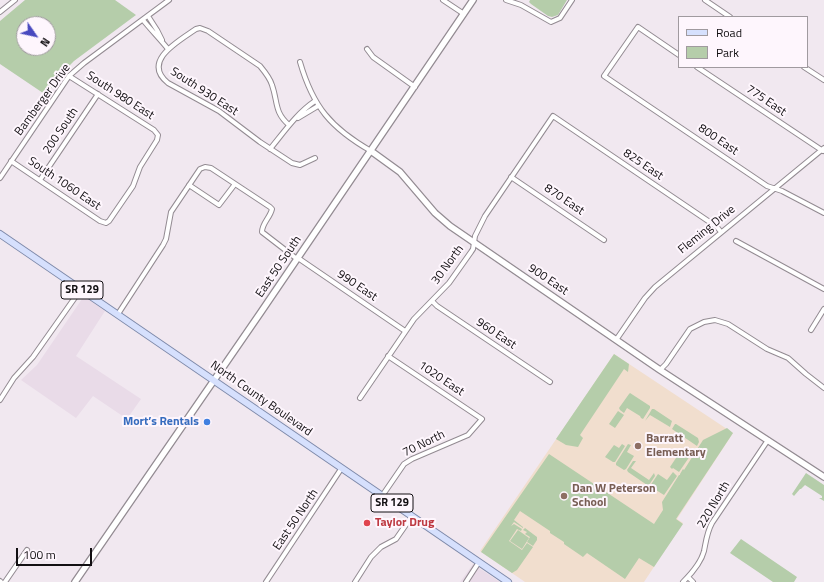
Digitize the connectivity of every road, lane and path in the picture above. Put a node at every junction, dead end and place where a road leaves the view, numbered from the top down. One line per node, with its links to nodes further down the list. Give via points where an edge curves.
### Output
1 (14, 0): 8 (street)
2 (169, 0): 10 (street, Bamberger Drive)
3 (443, 0): 9 (street)
4 (473, 0): 9 (main road, East 50 South)
5 (506, 0): 6 (street, via 530,9 552,22 560,18)
6 (572, 0)
7 (705, 0): 11 (street)
8 (0, 12)
9 (464, 14): 22 (main road, East 50 South)
10 (148, 16): 12 (street, Bamberger Drive); 13 (street, South 930 East)
11 (729, 16)
12 (143, 20): 13 (street, South 930 East, via 152,33); 20 (street, Bamberger Drive)
13 (162, 41): 14 (street, South 930 East)
14 (168, 49): 28 (street, via 196,29 208,31 260,66 273,86 275,104 280,115); 29 (street, South 930 East, via 158,66 164,80 219,111)
15 (367, 49): 22 (street, via 373,57)
16 (678, 54): 39 (street, 800 East, via 638,27 604,76)
17 (300, 62): 24 (street, 900 East)
18 (699, 68): 30 (street, 775 East)
19 (806, 68): 21 (street)
20 (70, 76): 23 (street, South 980 East); 33 (street, Bamberger Drive)
21 (824, 80)
22 (415, 86): 31 (main road, East 50 South)
23 (98, 94): 36 (street, 200 South); 41 (street, South 980 East, via 158,135 140,167 133,186 110,221)
24 (315, 101): 25 (street, 900 East); 27 (street)
25 (318, 106): 27 (street); 31 (street, 900 East, via 340,131)
26 (553, 116): 34 (street, 30 North); 42 (street, 825 East)
27 (293, 121): 28 (street)
28 (289, 125): 29 (street)
29 (270, 149): 32 (street, via 296,164)
30 (823, 150): 39 (street, Fleming Drive)
31 (371, 152): 46 (main road, 900 East, via 405,177 441,219); 47 (main road, East 50 South)
32 (315, 158)
33 (12, 161): 35 (street, Bamberger Drive); 36 (street, South 1060 East)
34 (511, 177): 44 (street, 870 East); 46 (street, 30 North, via 485,216)
35 (0, 178)
36 (40, 180): 41 (street, South 1060 East, via 100,222)
37 (235, 184): 38 (street, via 211,168 205,167 200,169); 38 (street, via 219,205); 47 (street, 990 East, via 272,209 262,232)
38 (189, 185): 52 (street, via 171,212 163,245)
39 (774, 188): 40 (street, 800 East); 42 (street, Fleming Drive)
40 (824, 213)
41 (106, 223)
42 (721, 232): 55 (street, Fleming Drive, via 650,291)
43 (0, 234): 49 (main road, North County Boulevard / SR 129)
44 (604, 240)
45 (736, 241): 48 (street)
46 (474, 243): 50 (street, 30 North, via 453,278); 55 (main road, 900 East)
47 (298, 258): 54 (street, 990 East); 58 (main road, East 50 South)
48 (824, 288)
49 (81, 289): 52 (main road, North County Boulevard / SR 129); 62 (street)
50 (432, 301): 54 (street, 30 North); 59 (street, 960 East)
51 (824, 309): 53 (street)
52 (118, 314): 58 (main road, North County Boulevard / SR 129)
53 (811, 330)
54 (405, 331): 56 (street, 30 North)
55 (616, 340): 57 (main road, 900 East)
56 (388, 356): 61 (street, 30 North); 63 (street, 1020 East)
57 (660, 370): 60 (street, via 690,329 715,320 735,328 767,349 788,358); 64 (main road, 900 East)
58 (214, 380): 65 (main road, North County Boulevard / SR 129); 73 (main road, East 50 South)
59 (550, 382)
60 (824, 388)
61 (360, 398)
62 (0, 400)
63 (482, 419): 67 (street, 70 North, via 468,435 404,464)
64 (768, 440): 66 (main road, 900 East); 71 (street, 220 North, via 712,523 706,536 702,558)
65 (342, 469): 67 (main road, North County Boulevard / SR 129); 74 (street, East 50 North)
66 (824, 477)
67 (382, 496): 68 (main road, North County Boulevard / SR 129)
68 (412, 516): 70 (main road, North County Boulevard / SR 129); 75 (street, via 396,539 381,547 371,557)
69 (27, 550): 72 (street)
70 (479, 562): 76 (street); 77 (main road, North County Boulevard / SR 129)
71 (688, 577): 78 (street, 220 North); 79 (street)
72 (5, 582)
73 (76, 582)
74 (266, 582)
75 (354, 582)
76 (466, 582)
77 (508, 582)
78 (683, 582)
79 (693, 582)

